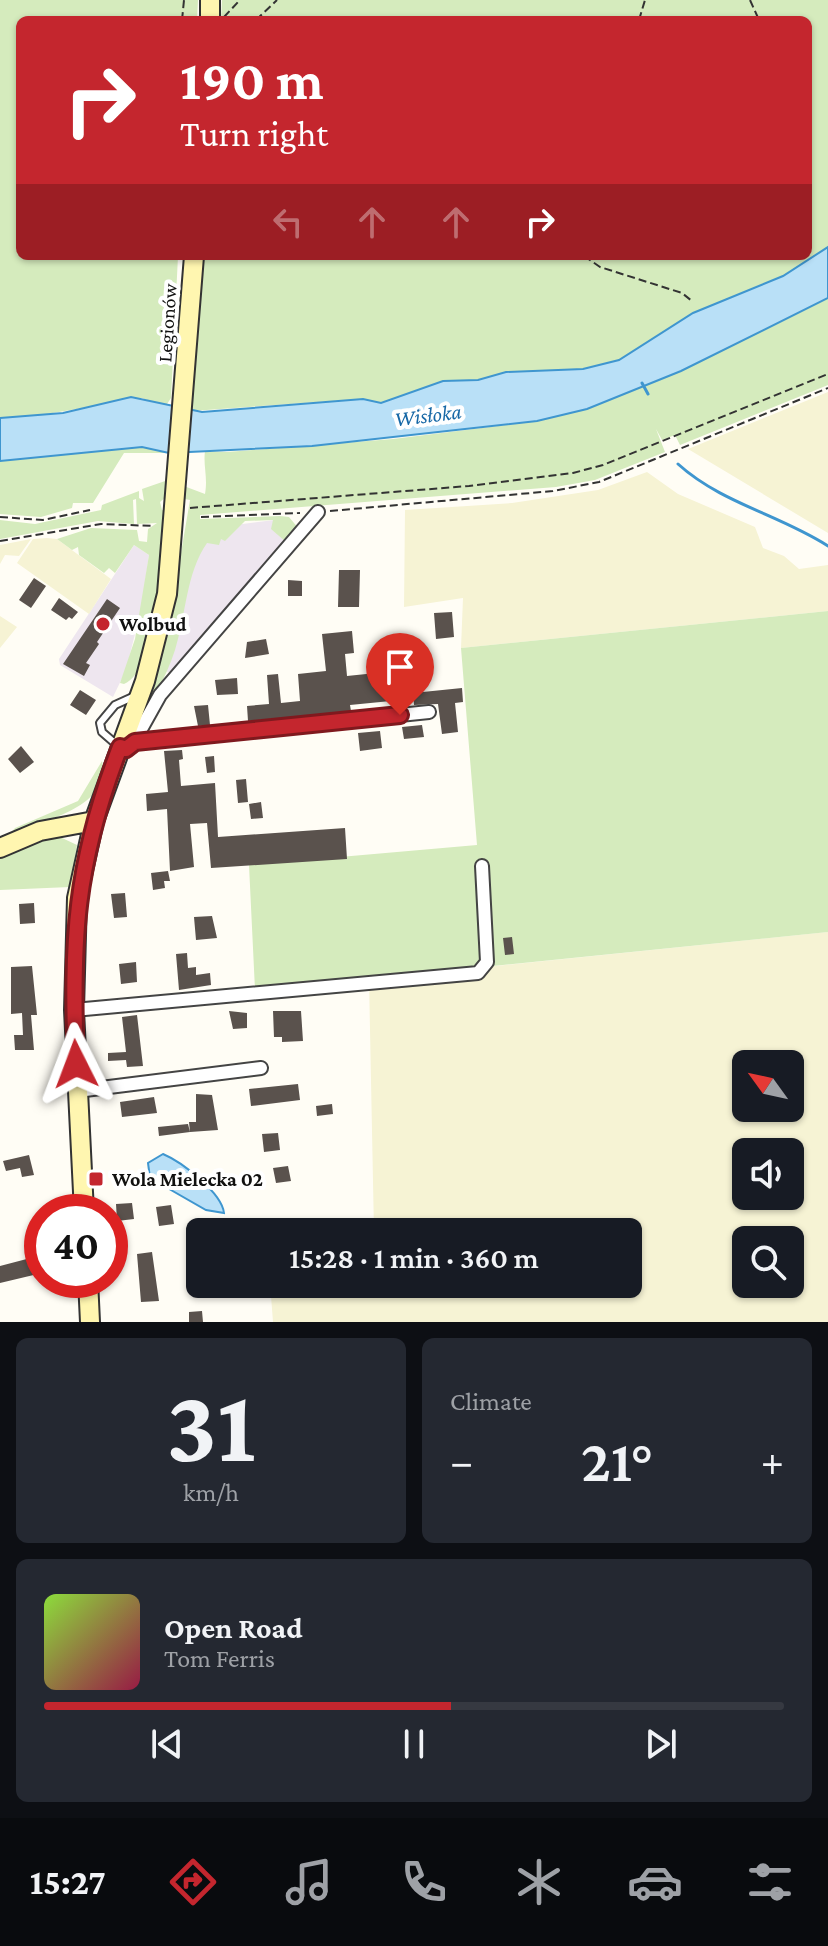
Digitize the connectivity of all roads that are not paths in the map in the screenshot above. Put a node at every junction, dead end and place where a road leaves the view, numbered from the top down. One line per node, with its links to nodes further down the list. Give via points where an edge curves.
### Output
1 (194, 260): 3 (street, Legionów, via 183,509)
2 (318, 512): 5 (street, via 160,695)
3 (140, 694): 5 (street, Legionów); 5 (lane, via 115,705 100,723 102,732)
4 (429, 712): 5 (street)
5 (127, 744): 6 (street, Legionów)
6 (94, 821): 7 (street, via 40,831); 9 (street, Legionów, via 76,912)
7 (0, 848)
8 (482, 866): 9 (street, via 487,962 478,973)
9 (74, 1010): 11 (street, Legionów)
10 (261, 1068): 11 (street)
11 (77, 1091): 12 (street, Legionów)
12 (83, 1194)
13 (89, 1298): 14 (street)
14 (90, 1322)

